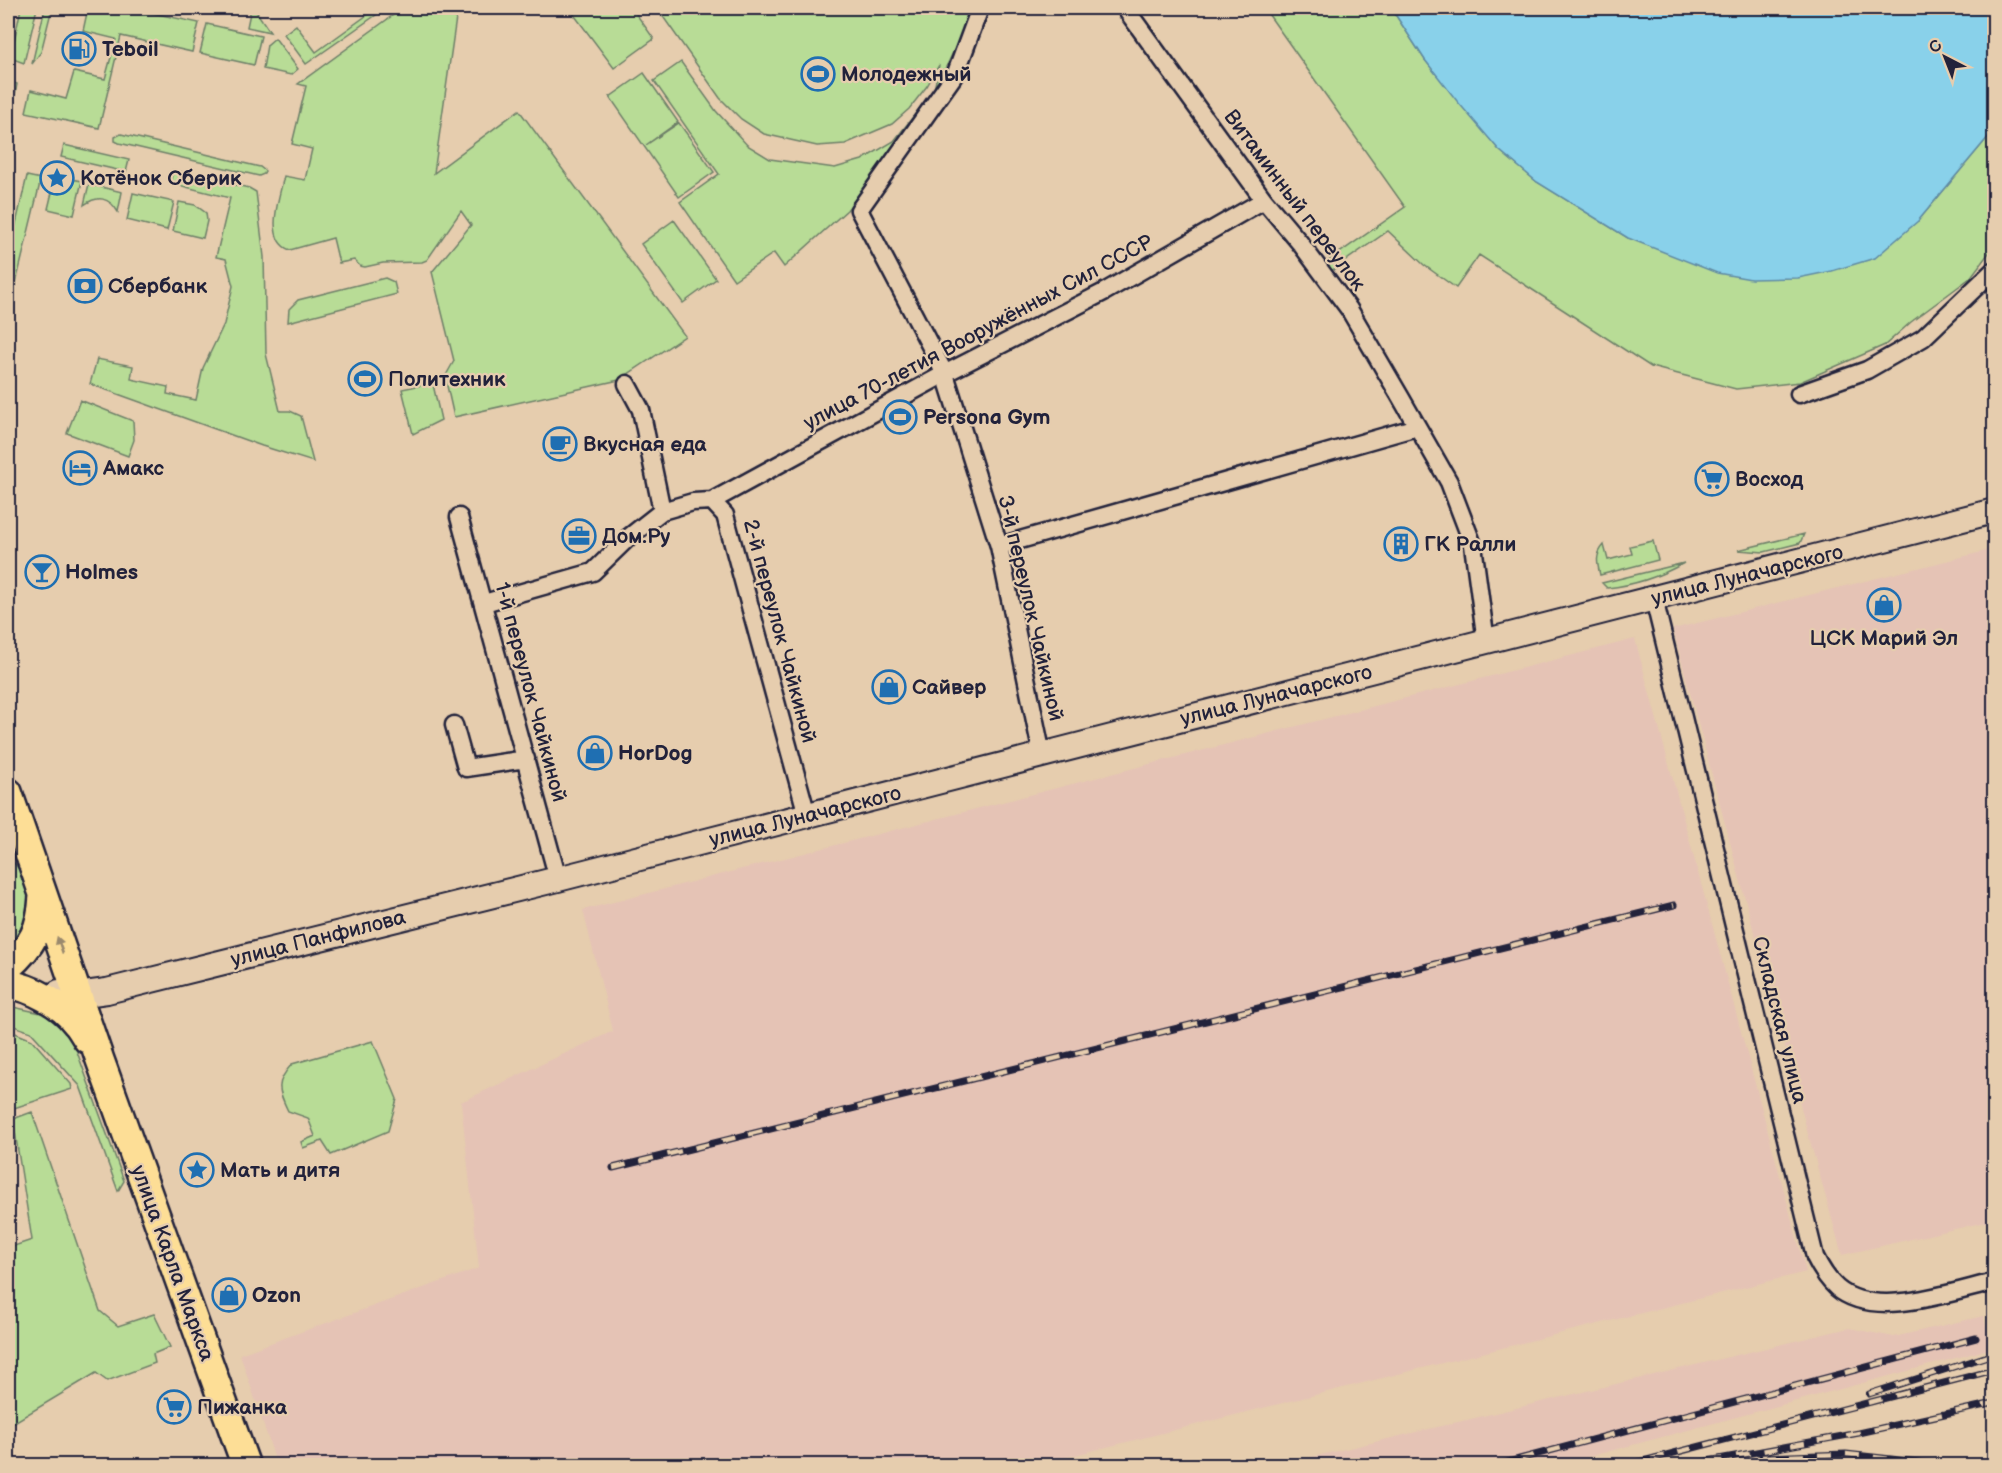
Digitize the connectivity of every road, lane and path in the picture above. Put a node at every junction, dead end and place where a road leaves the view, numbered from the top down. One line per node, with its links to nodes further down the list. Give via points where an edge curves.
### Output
1 (980, 8): 5 (street, 3-й переулок Чайкиной, via 956,73 858,210)
2 (1125, 8): 3 (street, Витаминный переулок)
3 (1264, 200): 5 (street, улица 70-летия Вооружённых Сил СССР, via 1104,292); 8 (street, Витаминный переулок, via 1349,309)
4 (1995, 270): 7 (street, via 1923,338 1866,370)
5 (945, 374): 9 (street, улица 70-летия Вооружённых Сил СССР); 13 (street, 3-й переулок Чайкиной)
6 (627, 384): 10 (street, via 641,410)
7 (1799, 394)
8 (1417, 427): 13 (street); 16 (street, Витаминный переулок, via 1449,482 1473,545)
9 (712, 501): 10 (street); 21 (street, 2-й переулок Чайкиной, via 725,515)
10 (662, 511): 15 (street, via 593,572)
11 (1995, 512): 14 (main road, улица Луначарского)
12 (459, 517): 15 (street, 1-й переулок Чайкиной)
13 (999, 546): 18 (street, 3-й переулок Чайкиной)
14 (1654, 599): 16 (main road, улица Луначарского); 28 (street, Складская улица, via 1815,1257 1838,1289 1876,1304 1896,1304)
15 (484, 603): 19 (street, 1-й переулок Чайкиной)
16 (1486, 642): 18 (main road, улица Луначарского)
17 (454, 725): 19 (street, via 466,768)
18 (1042, 755): 21 (main road, улица Луначарского)
19 (526, 759): 23 (street, 1-й переулок Чайкиной)
20 (8, 792): 22 (main road)
21 (807, 815): 23 (main road, улица Луначарского)
22 (17, 841): 24 (main road, улица Карла Маркса)
23 (558, 879): 26 (main road, улица Панфилова, via 107,991)
24 (43, 895): 25 (main road, via 42,918); 26 (main road, улица Карла Маркса, one-way to 24)
25 (11, 979): 26 (main road, улица Панфилова); 27 (main road, улица Карла Маркса, via 57,1005 76,1022)
26 (77, 995): 27 (main road, улица Карла Маркса)
27 (100, 1060): 29 (main road, улица Карла Маркса)
28 (1995, 1282)
29 (246, 1466)

